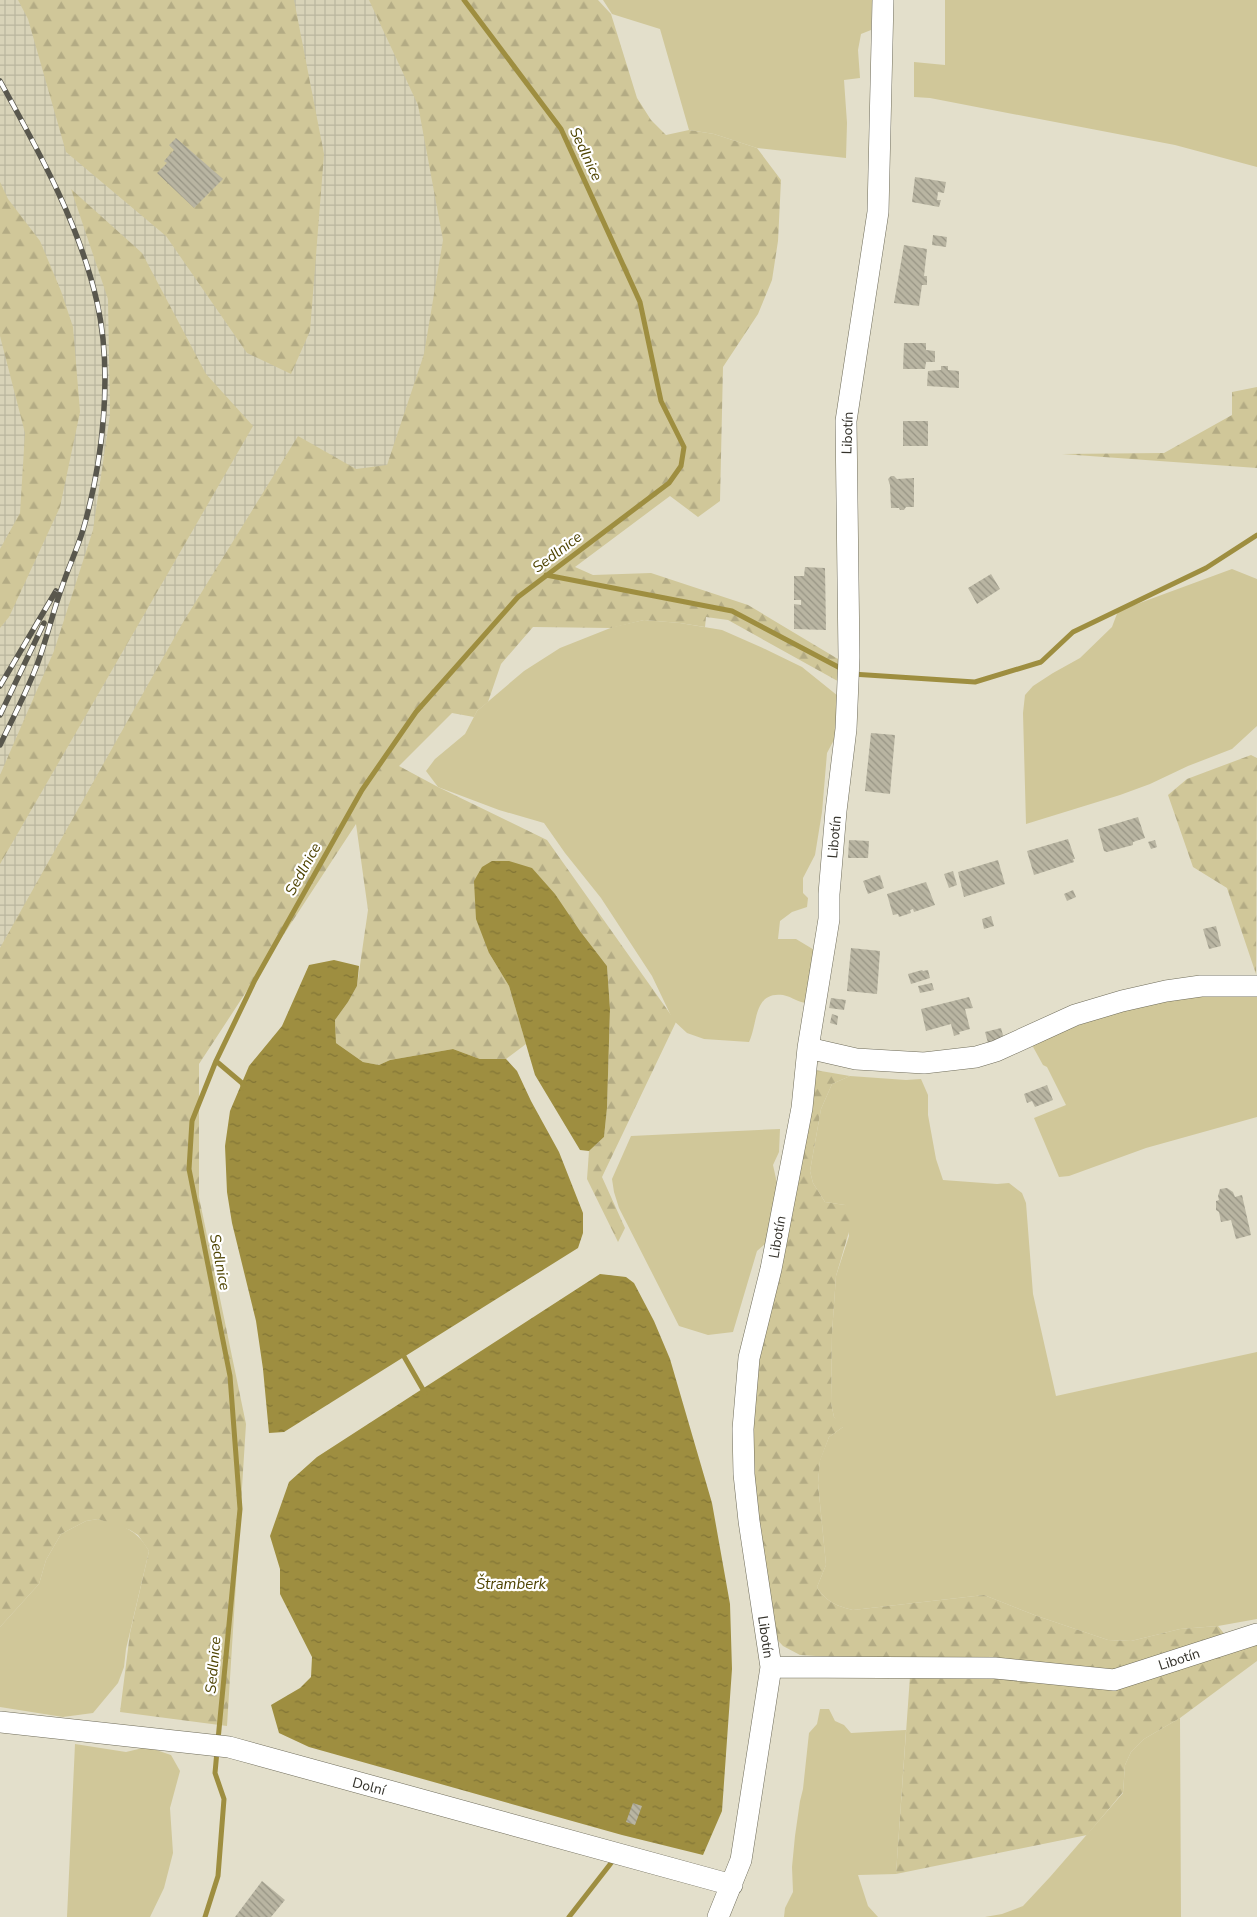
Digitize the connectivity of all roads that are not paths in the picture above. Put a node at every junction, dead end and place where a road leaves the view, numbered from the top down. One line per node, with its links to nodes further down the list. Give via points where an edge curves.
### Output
1 (882, 0): 3 (street, Libotín, via 878,212 846,420 849,657 846,729 836,812 829,919)
2 (1257, 986): 3 (street, via 1202,986 1122,1001 1076,1015 976,1057 924,1063 856,1059)
3 (808, 1048): 5 (street, Libotín, via 802,1108 771,1270 749,1358 743,1429 749,1521)
4 (1257, 1634): 5 (street, Libotín, via 1114,1680 995,1668)
5 (771, 1667): 7 (street, Libotín, via 741,1860)
6 (0, 1722): 7 (street, Dolní, via 229,1747)
7 (732, 1885): 8 (street, Libotín)
8 (718, 1917)

